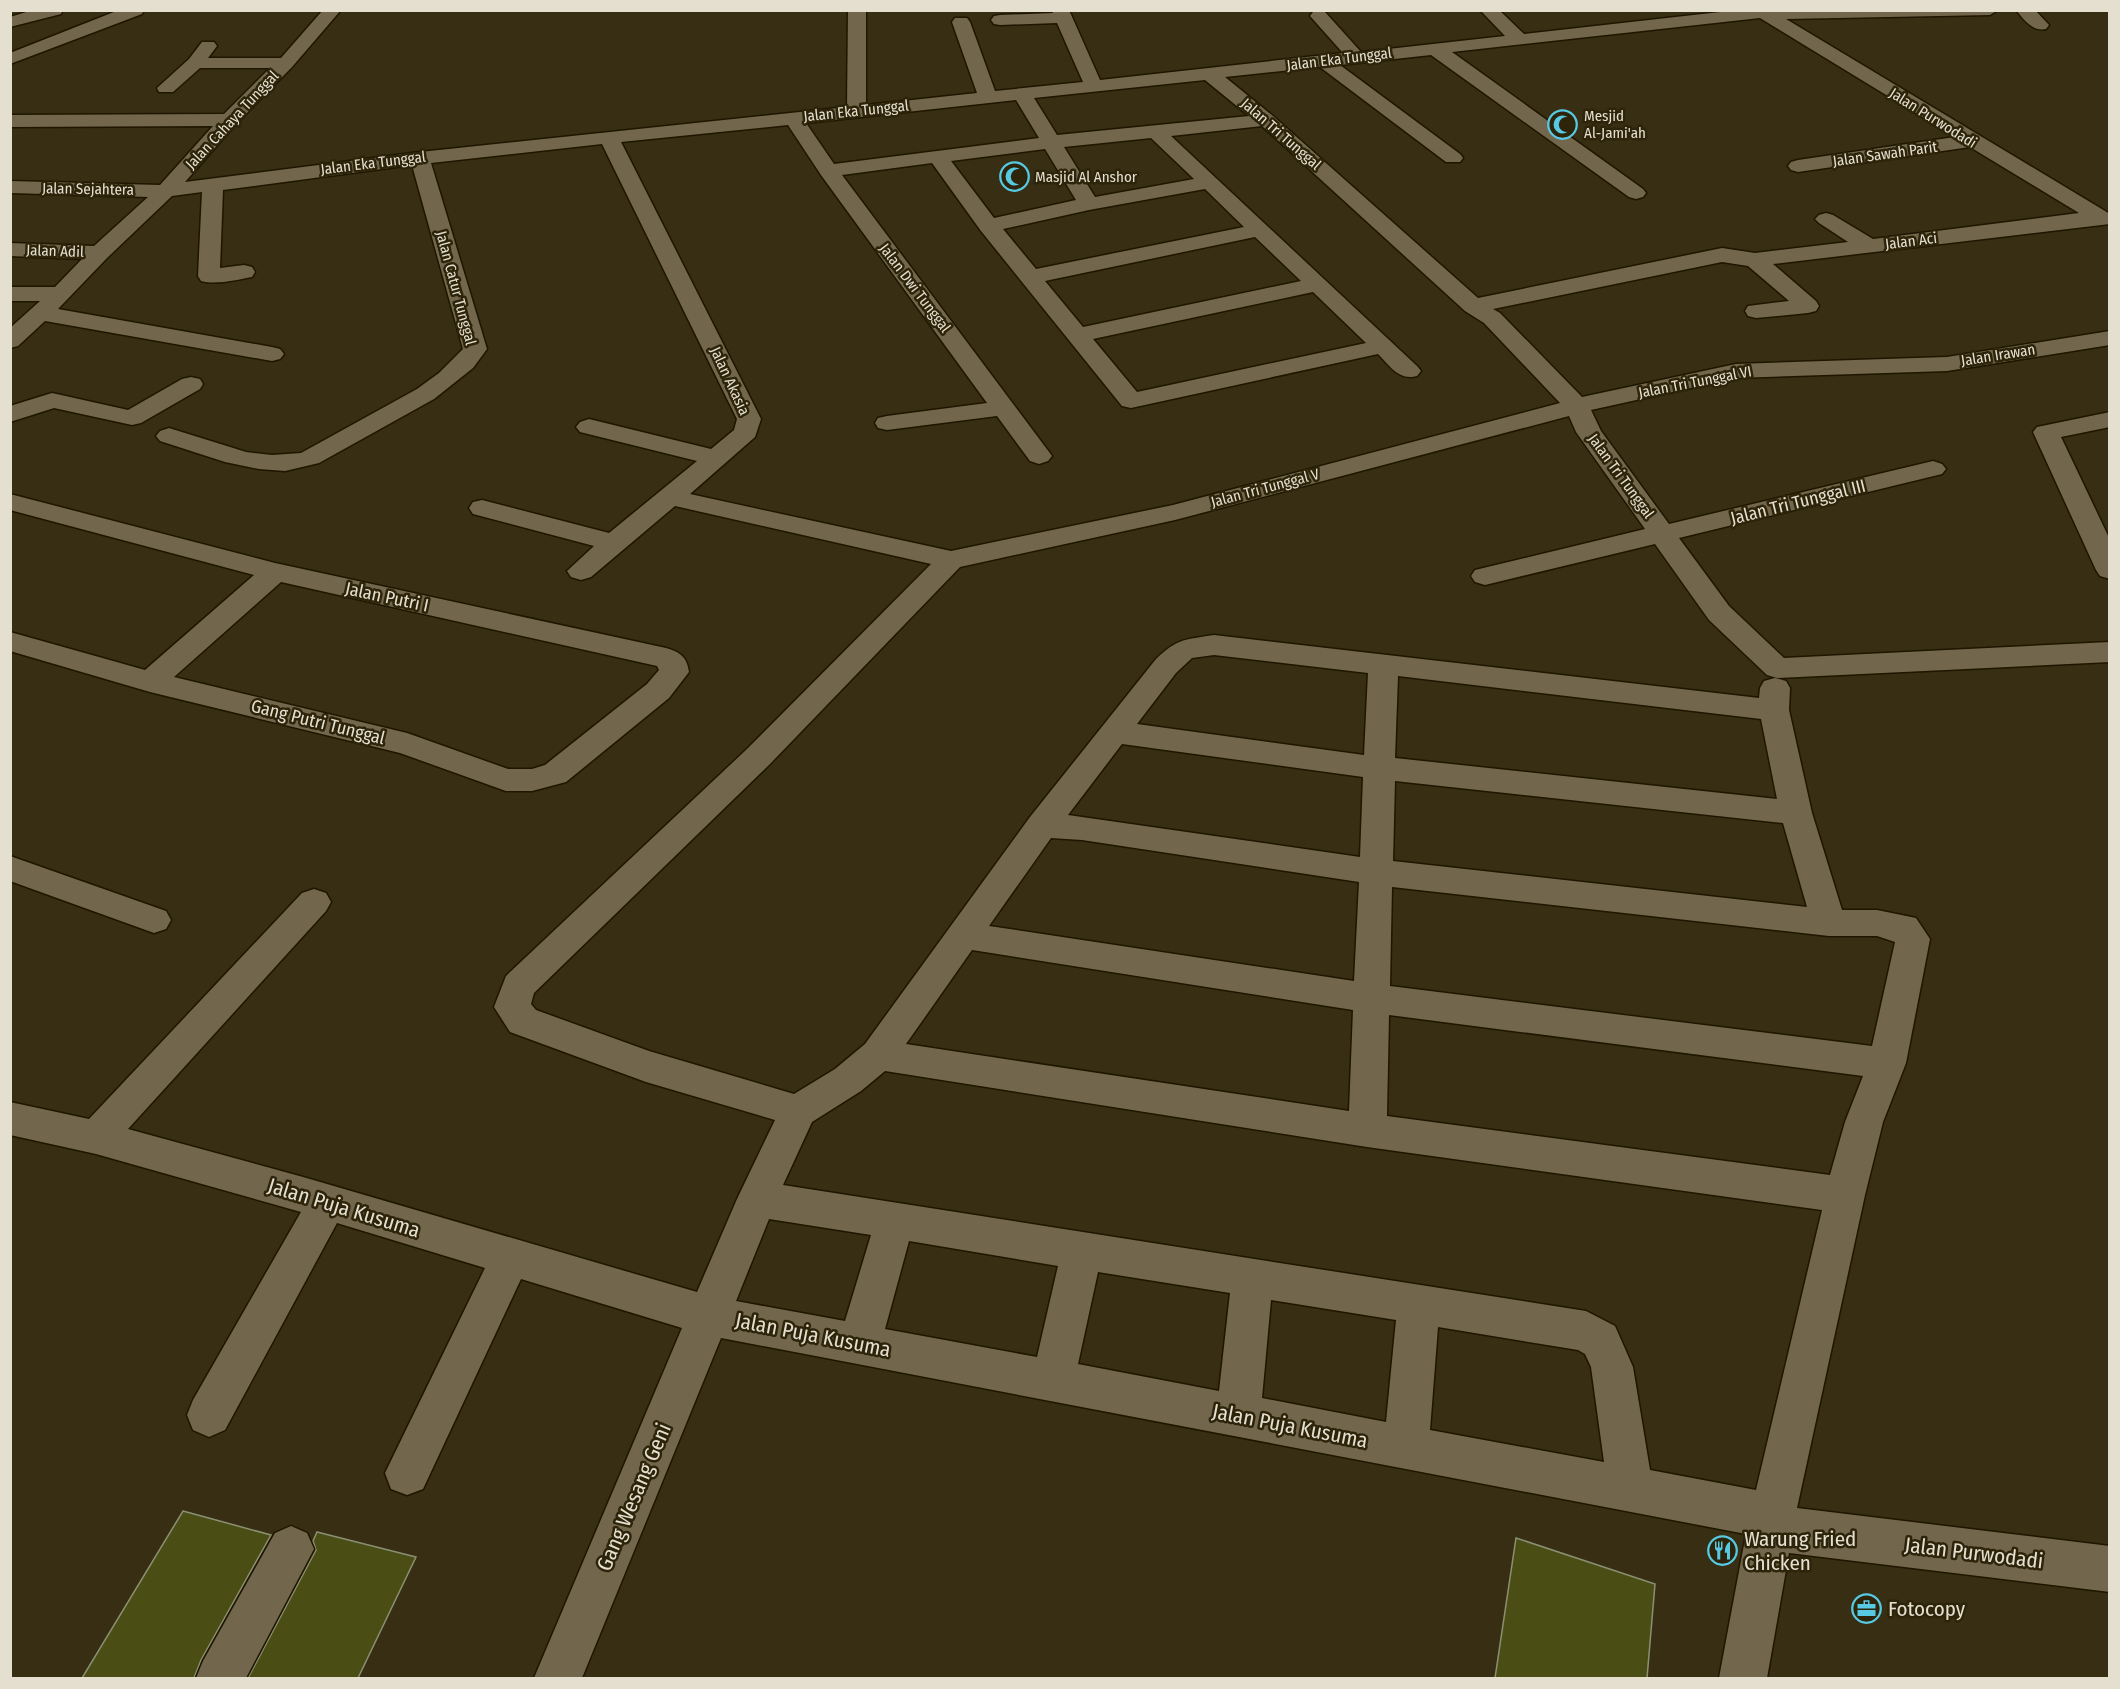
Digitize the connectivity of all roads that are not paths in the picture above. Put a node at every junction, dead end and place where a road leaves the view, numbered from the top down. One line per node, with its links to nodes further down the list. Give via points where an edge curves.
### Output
1 (56, 10): 13 (street)
2 (333, 10): 23 (street)
3 (857, 10): 29 (street)
4 (1488, 10): 16 (street)
5 (1990, 10): 9 (street, Jalan Eka Tunggal, via 1799,15)
6 (2024, 10): 15 (street)
7 (85, 11): 8 (street)
8 (130, 12): 20 (street)
9 (1760, 12): 16 (street, Jalan Eka Tunggal); 36 (street, Jalan Purwodadi)
10 (1061, 14): 12 (street); 25 (street)
11 (1319, 16): 19 (street)
12 (1000, 20)
13 (11, 22)
14 (961, 22): 28 (street)
15 (2040, 25)
16 (1519, 39): 18 (street, Jalan Eka Tunggal)
17 (213, 40): 22 (street)
18 (1434, 48): 19 (street, Jalan Eka Tunggal); 47 (street)
19 (1356, 57): 21 (street, Jalan Eka Tunggal)
20 (10, 59)
21 (1324, 61): 24 (street, Jalan Eka Tunggal); 40 (street)
22 (195, 63): 23 (street, Jalan Cahaya Tunggal); 26 (street)
23 (286, 63): 31 (street, Jalan Cahaya Tunggal)
24 (1208, 73): 25 (street, Jalan Eka Tunggal); 32 (street, Jalan Tri Tunggal)
25 (1094, 86): 27 (street, Jalan Eka Tunggal)
26 (166, 88)
27 (1022, 94): 28 (street, Jalan Eka Tunggal); 37 (street)
28 (988, 97): 29 (street, Jalan Eka Tunggal)
29 (856, 111): 30 (street, Jalan Eka Tunggal)
30 (793, 118): 35 (street, Jalan Eka Tunggal); 42 (street, Jalan Dwi Tunggal)
31 (229, 120): 33 (street); 46 (street, Jalan Cahaya Tunggal)
32 (1266, 120): 34 (street); 62 (street, Jalan Tri Tunggal)
33 (10, 121)
34 (1156, 132): 37 (street); 43 (street)
35 (609, 138): 39 (street, Jalan Eka Tunggal); 82 (street, Jalan Akasia, via 749,419 746,432)
36 (1971, 141): 41 (street, Jalan Sawah Parit); 50 (street, Jalan Purwodadi)
37 (1051, 142): 38 (street); 48 (street)
38 (937, 156): 42 (street); 51 (street)
39 (420, 158): 44 (street, Jalan Eka Tunggal); 73 (street, Jalan Catur Tunggal, via 475,349 444,383)
40 (1453, 158)
41 (1798, 166)
42 (828, 171): 75 (street, Jalan Dwi Tunggal)
43 (1211, 182): 48 (street); 52 (street)
44 (213, 184): 46 (street, Jalan Eka Tunggal); 57 (street, via 209,276)
45 (10, 187): 46 (street, Jalan Sejahtera)
46 (166, 190): 55 (street)
47 (1636, 193)
48 (1089, 204): 51 (street)
49 (1826, 219): 53 (street)
50 (2104, 220): 53 (street, Jalan Aci)
51 (989, 226): 58 (street)
52 (1259, 230): 58 (street); 59 (street)
53 (1870, 246): 56 (street, Jalan Aci)
54 (10, 249): 55 (street, Jalan Adil)
55 (99, 252): 61 (street)
56 (1755, 260): 62 (street, Jalan Aci, via 1722,255); 63 (street, via 1808,306)
57 (244, 272)
58 (1031, 277): 65 (street)
59 (1316, 285): 65 (street); 68 (street)
60 (10, 294): 61 (street)
61 (61, 294): 64 (street)
62 (1473, 306): 74 (street, Jalan Tri Tunggal, via 1492,318)
63 (1756, 311)
64 (40, 313): 67 (street); 69 (street)
65 (1076, 335): 68 (street, via 1131,401)
66 (2109, 338): 70 (street, Jalan Irawan, via 1947,364)
67 (10, 341)
68 (1383, 346): 71 (street)
69 (272, 354)
70 (1886, 366): 74 (street, Jalan Tri Tunggal VI, via 1736,371)
71 (1409, 371)
72 (191, 384): 76 (street, via 132,418 52,400)
73 (408, 403): 83 (street, via 344,414); 83 (street, Jalan Catur Tunggal, via 310,458 295,463)
74 (1577, 406): 88 (street, Jalan Tri Tunggal, via 1589,432); 90 (street, Jalan Tri Tunggal V, via 1175,512)
75 (1004, 408): 78 (street); 81 (street, Jalan Dwi Tunggal)
76 (10, 416)
77 (2109, 419): 91 (street, via 2046,432)
78 (887, 423)
79 (589, 427): 82 (street)
80 (169, 436): 83 (street)
81 (1039, 456)
82 (715, 458): 85 (street, Jalan Akasia)
83 (258, 462)
84 (1933, 469): 88 (street, Jalan Tri Tunggal III)
85 (669, 497): 89 (street, Jalan Akasia); 90 (street)
86 (10, 502): 93 (street, Jalan Putri I)
87 (482, 508): 89 (street)
88 (1664, 535): 94 (street, Jalan Tri Tunggal III); 98 (street, Jalan Tri Tunggal, via 1719,613)
89 (614, 543): 92 (street, Jalan Akasia)
90 (951, 560): 115 (street, via 758,757 519,986 513,1000 512,1007 523,1021 646,1066)
91 (2109, 570)
92 (580, 571)
93 (275, 572): 99 (street); 101 (street, Jalan Putri I, via 666,658 673,663 674,672 658,691)
94 (1485, 576)
95 (10, 641): 99 (street, Gang Putri Tunggal)
96 (2109, 652): 98 (street)
97 (1383, 665): 100 (street); 102 (street, via 1214,645 1183,650); 103 (street)
98 (1777, 668): 100 (street)
99 (150, 682): 101 (street, Gang Putri Tunggal, via 407,744 506,780 532,780 555,774)
100 (1774, 710): 104 (street)
101 (609, 729)
102 (1114, 732): 103 (street); 105 (street)
103 (1380, 768): 104 (street); 107 (street)
104 (1796, 813): 110 (street)
105 (1042, 825): 107 (street); 111 (street)
106 (10, 868): 109 (street)
107 (1376, 872): 110 (street); 112 (street)
108 (314, 902): 118 (street)
109 (154, 920)
110 (1829, 923): 114 (street, via 1877,923 1904,928 1911,934)
111 (962, 935): 112 (street); 113 (street)
112 (1371, 998): 114 (street); 117 (street)
113 (878, 1055): 115 (street, via 848,1080); 117 (street)
114 (1887, 1063): 119 (street, via 1864,1122)
115 (798, 1111): 120 (street, Gang Wesang Geni)
116 (10, 1118): 118 (street, Jalan Puja Kusuma)
117 (1367, 1130): 119 (street)
118 (96, 1137): 121 (street, Jalan Puja Kusuma)
119 (1845, 1195): 135 (street)
120 (757, 1199): 122 (street); 127 (street, Gang Wesang Geni)
121 (327, 1203): 124 (street, Jalan Puja Kusuma); 130 (street)
122 (894, 1221): 123 (street); 128 (street)
123 (1082, 1250): 125 (street); 129 (street)
124 (510, 1257): 127 (street, Jalan Puja Kusuma); 133 (street)
125 (1252, 1278): 126 (street); 131 (street)
126 (1419, 1304): 132 (street); 134 (street, via 1586,1331 1600,1340 1612,1367)
127 (710, 1316): 128 (street, Jalan Puja Kusuma); 139 (street, Gang Wesang Geni)
128 (859, 1344): 129 (street, Jalan Puja Kusuma)
129 (1053, 1381): 131 (street, Jalan Puja Kusuma)
130 (209, 1415)
131 (1238, 1416): 132 (street, Jalan Puja Kusuma)
132 (1406, 1448): 134 (street, Jalan Puja Kusuma)
133 (407, 1473)
134 (1630, 1490): 135 (street, Jalan Puja Kusuma)
135 (1771, 1522): 137 (street, Jalan Purwodadi, via 1839,1537); 140 (street)
136 (291, 1549): 138 (street)
137 (2109, 1569)
138 (220, 1678)
139 (558, 1678)
140 (1743, 1678)

